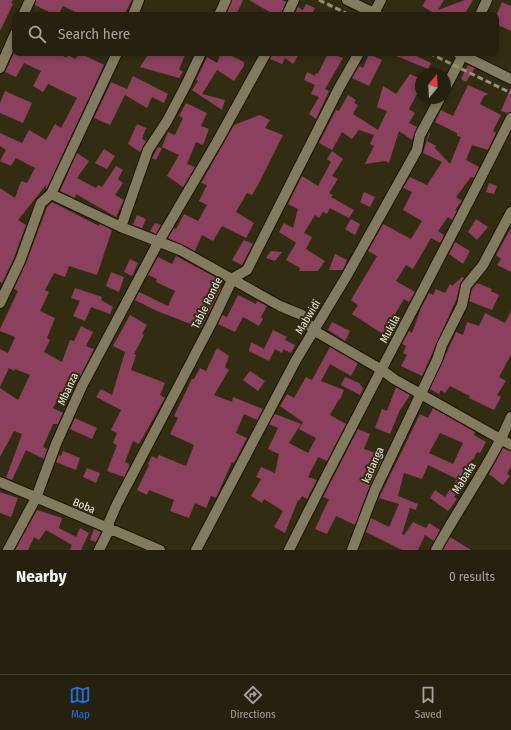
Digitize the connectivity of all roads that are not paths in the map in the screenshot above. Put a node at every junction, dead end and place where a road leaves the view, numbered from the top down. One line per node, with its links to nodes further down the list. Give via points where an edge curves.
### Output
1 (30, 0): 8 (street)
2 (139, 0): 9 (street)
3 (226, 0): 10 (street)
4 (294, 0): 11 (street)
5 (347, 0): 12 (street)
6 (381, 0): 13 (street)
7 (487, 0): 14 (street)
8 (24, 12)
9 (134, 12)
10 (220, 12)
11 (288, 12)
12 (371, 12)
13 (376, 12)
14 (481, 12)
15 (12, 41): 22 (street)
16 (116, 56): 27 (street)
17 (200, 56): 29 (street, via 173,109 148,150)
18 (264, 56): 30 (street, Mbanza)
19 (357, 56): 31 (street, Table Ronde, via 246,270)
20 (461, 56): 23 (street)
21 (466, 56): 24 (street)
22 (0, 68)
23 (451, 77)
24 (511, 79)
25 (437, 104): 33 (street, Mabwidi, via 420,135 418,150)
26 (511, 118): 34 (street, Mukila)
27 (51, 194): 29 (street); 32 (street, via 41,203 20,261)
28 (511, 212): 35 (street, kadanga, via 483,265 466,286 462,305)
29 (121, 227): 30 (street)
30 (158, 241): 31 (street); 40 (street, Mbanza, via 82,386 56,444)
31 (233, 278): 33 (street, via 280,306 302,315); 41 (street, Table Ronde, via 117,504 109,522)
32 (0, 302)
33 (313, 330): 34 (street); 45 (street, Mabwidi)
34 (382, 370): 35 (street); 46 (street, Mukila)
35 (420, 392): 37 (street); 47 (street, kadanga, via 375,490)
36 (511, 417): 37 (street, Mabaka)
37 (501, 440): 38 (street); 48 (street, Mabaka)
38 (511, 445)
39 (0, 482): 40 (street, Boba)
40 (36, 498): 41 (street, Boba); 42 (street, Mbanza)
41 (109, 530): 43 (street, Table Ronde); 44 (street, Boba)
42 (8, 550)
43 (99, 550)
44 (160, 550)
45 (196, 550)
46 (289, 550)
47 (352, 550)
48 (436, 550)

